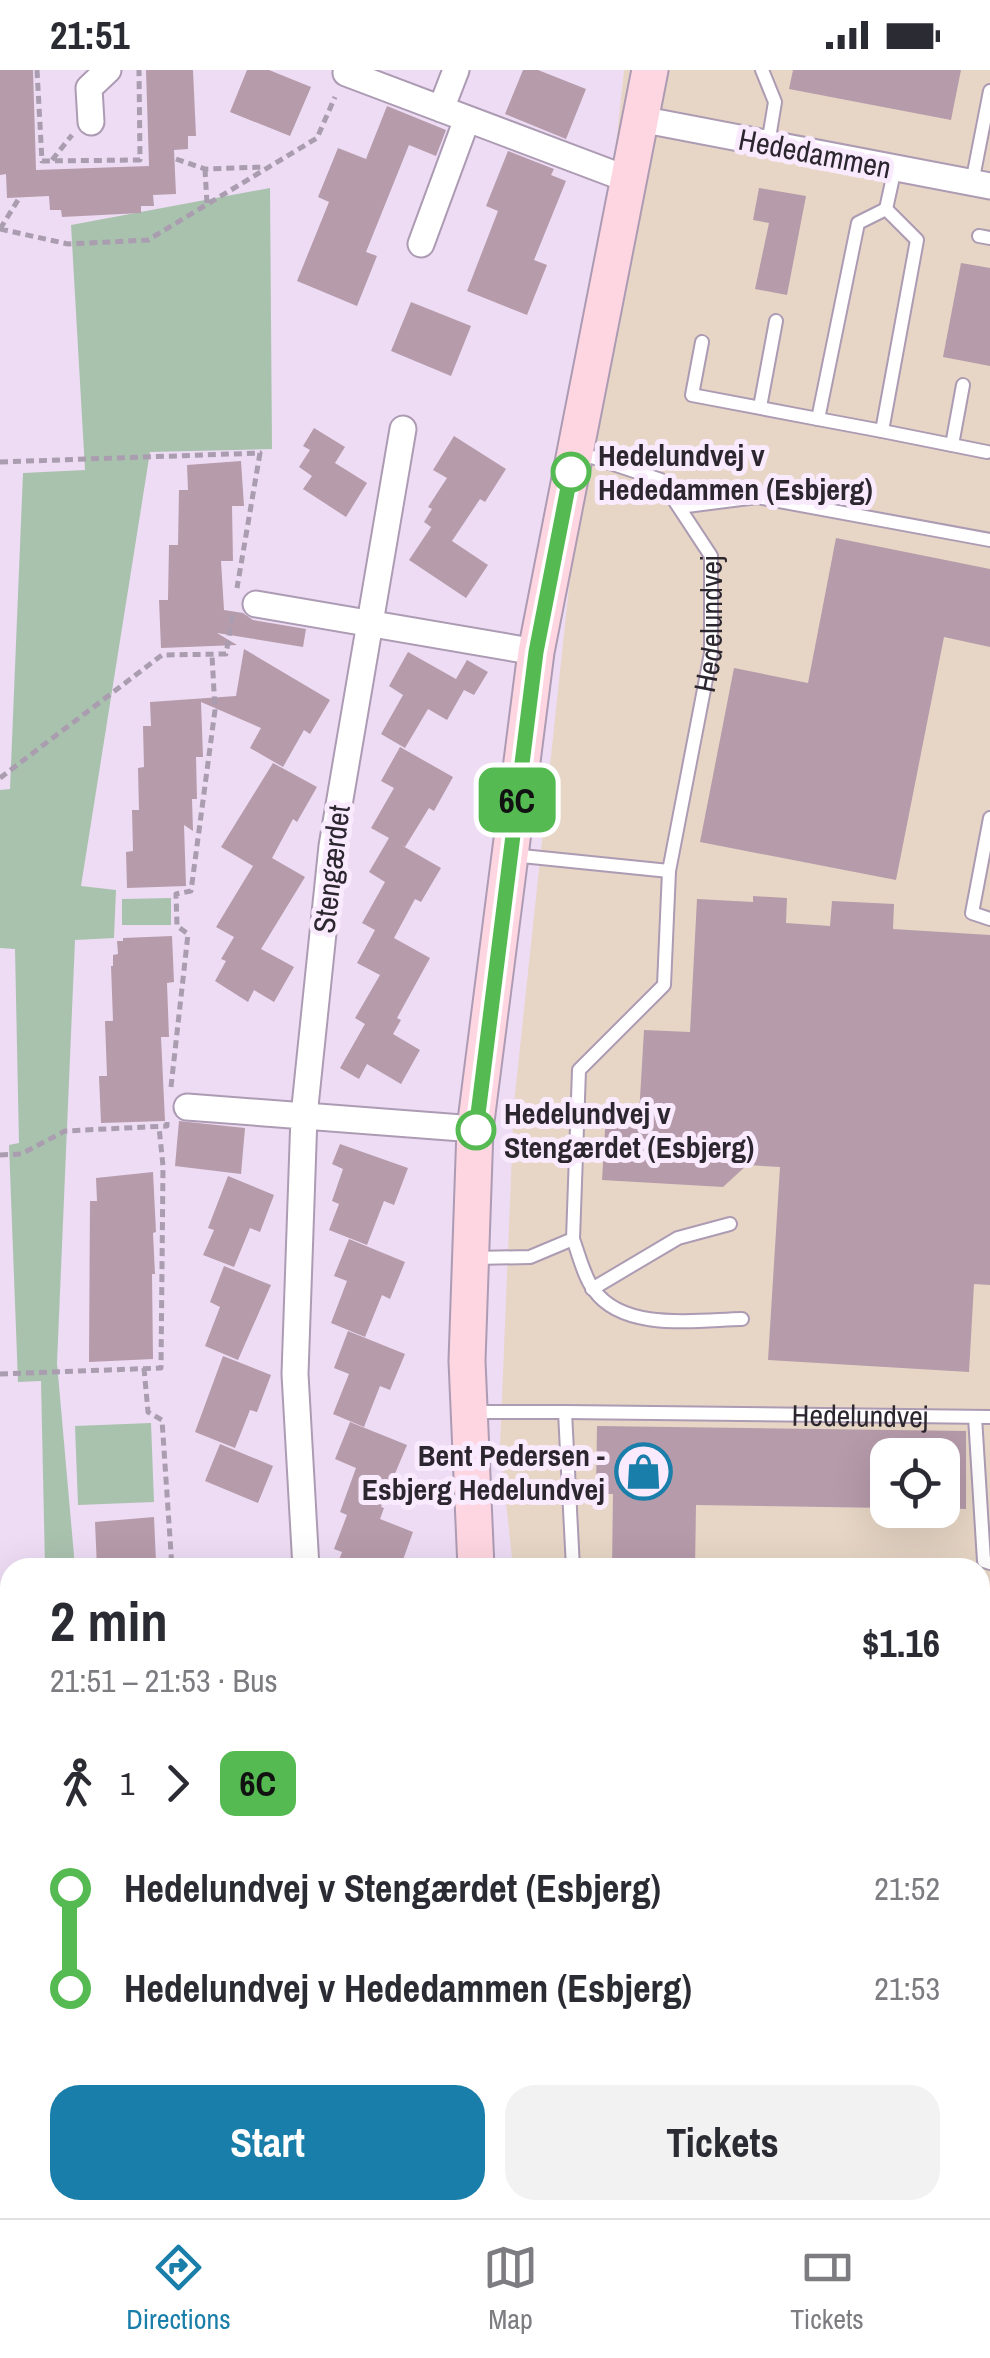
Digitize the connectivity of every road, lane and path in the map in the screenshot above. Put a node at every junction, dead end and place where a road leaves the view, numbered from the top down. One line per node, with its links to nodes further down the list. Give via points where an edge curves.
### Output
1 (108, 70): 11 (street, via 89,88)
2 (456, 70): 8 (street)
3 (650, 70): 10 (street)
4 (762, 70): 12 (lane, via 775,102)
5 (346, 72): 8 (street); 14 (path, via 318,138)
6 (990, 91): 7 (lane)
7 (988, 107): 18 (lane)
8 (441, 109): 9 (street)
9 (467, 119): 17 (street); 23 (street)
10 (640, 119): 12 (street, Hededammen); 17 (street)
11 (91, 122)
12 (768, 144): 15 (street, Hededammen)
13 (176, 159): 16 (path)
14 (268, 167): 16 (path); 20 (path)
15 (895, 168): 18 (street, Hededammen); 21 (lane)
16 (205, 170): 20 (path)
17 (627, 179): 32 (street)
18 (981, 184)
19 (18, 200): 22 (path)
20 (207, 204): 22 (path, via 148,240 68,244)
21 (886, 208): 28 (lane, via 858,223); 30 (lane, via 917,240)
22 (0, 229)
23 (421, 244)
24 (776, 321): 27 (lane)
25 (702, 342): 27 (lane, via 692,395)
26 (963, 385): 31 (lane)
27 (760, 407): 28 (lane)
28 (818, 419): 30 (lane)
29 (403, 429): 38 (street, Stengærdet)
30 (882, 430): 31 (lane)
31 (952, 445): 33 (lane)
32 (575, 451): 35 (lane, Hedelundvej, via 662,480); 39 (street)
33 (987, 452)
34 (0, 462): 40 (path, via 260,453 226,654)
35 (679, 507): 36 (lane, via 758,497); 44 (lane, Hedelundvej, via 711,556 711,653)
36 (990, 540)
37 (256, 604): 38 (street)
38 (369, 623): 39 (street); 47 (street, Stengærdet, via 332,846)
39 (536, 652): 43 (street)
40 (212, 655): 41 (path, via 162,655); 46 (path, via 215,710 191,891 176,894 177,926 188,934)
41 (0, 778)
42 (990, 818): 45 (lane, via 972,914)
43 (509, 854): 44 (lane); 49 (street)
44 (669, 871): 52 (lane, Hedelundvej, via 664,986 579,1070)
45 (990, 919)
46 (175, 1106): 47 (street); 48 (path, via 167,1126)
47 (304, 1116): 49 (street); 63 (street, Stengærdet, via 294,1374)
48 (159, 1127): 50 (path, via 64,1132 21,1154); 56 (path, via 161,1368)
49 (476, 1130): 53 (street)
50 (0, 1155)
51 (730, 1224): 54 (lane, via 678,1238)
52 (573, 1240): 53 (lane, via 530,1257); 54 (lane)
53 (470, 1258): 58 (street)
54 (592, 1289): 55 (lane, via 609,1306 654,1322)
55 (742, 1319)
56 (144, 1368): 57 (path); 62 (path, via 148,1412 162,1420)
57 (0, 1374)
58 (469, 1412): 59 (lane, Hedelundvej); 64 (street)
59 (565, 1412): 60 (lane, Hedelundvej); 65 (lane)
60 (975, 1417): 61 (lane, Hedelundvej); 66 (lane)
61 (990, 1417)
62 (171, 1558)
63 (305, 1558)
64 (476, 1558)
65 (573, 1558)
66 (984, 1558)

